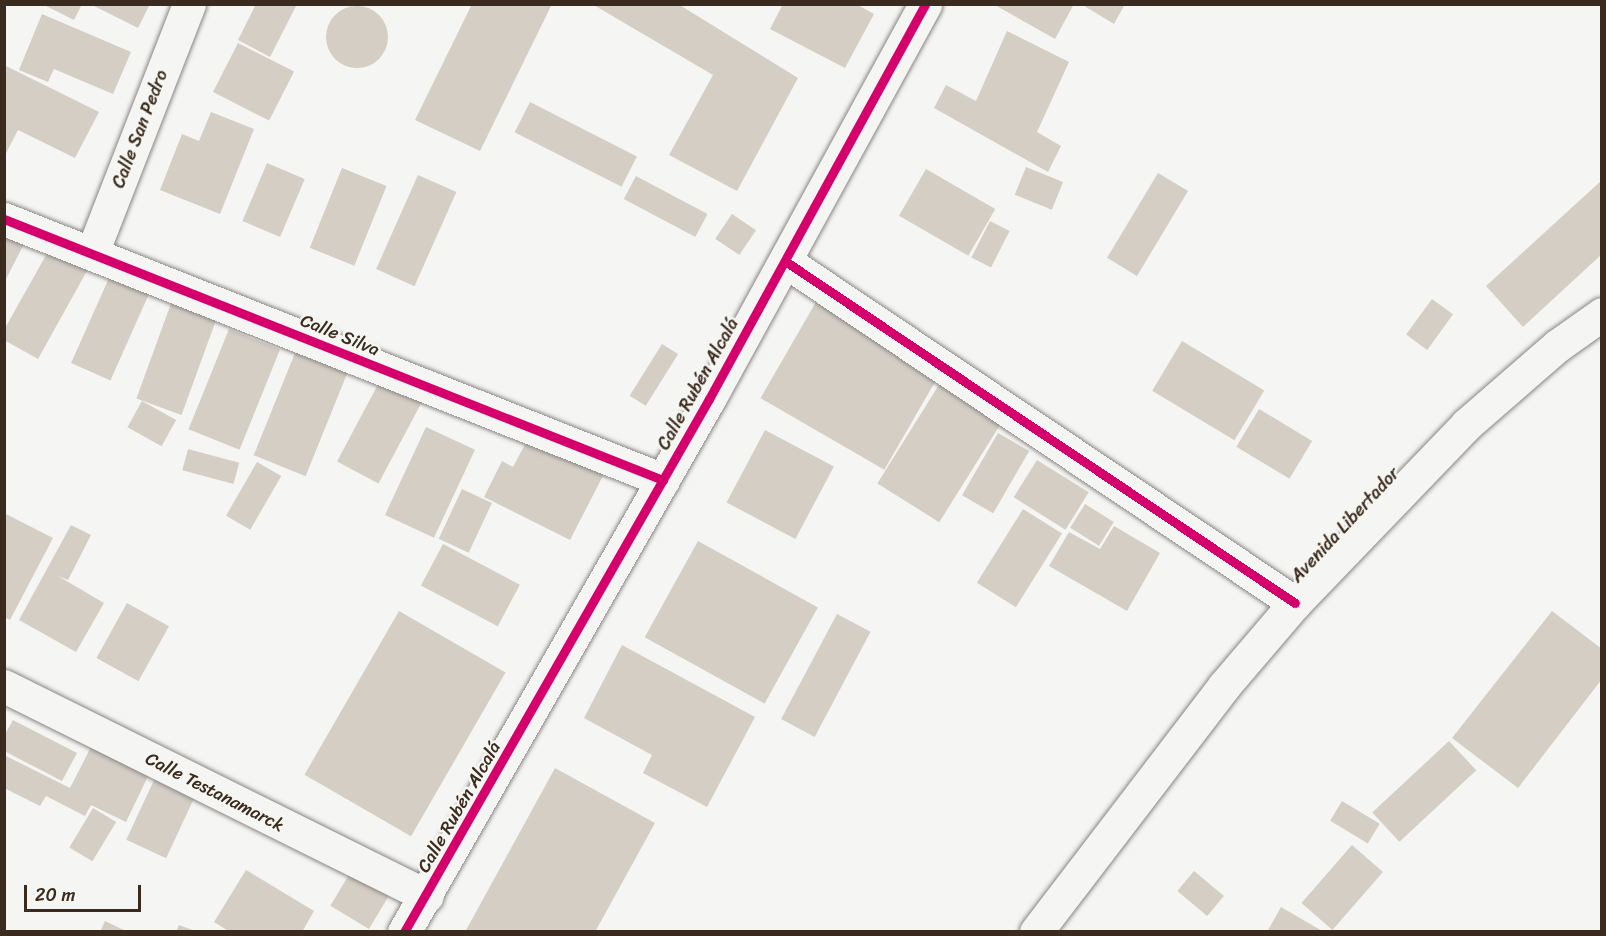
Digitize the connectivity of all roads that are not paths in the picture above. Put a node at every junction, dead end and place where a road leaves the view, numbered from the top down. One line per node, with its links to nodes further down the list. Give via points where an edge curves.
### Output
1 (189, 4): 4 (main road, Calle San Pedro)
2 (925, 4): 5 (main road, Calle Rubén Alcalá)
3 (4, 219): 4 (main road, Calle Silva)
4 (92, 254): 7 (main road, Calle Silva)
5 (785, 261): 7 (main road, Calle Rubén Alcalá); 8 (main road)
6 (1602, 314): 8 (main road, Avenida Libertador, via 1557,346 1466,425)
7 (663, 480): 10 (main road, Calle Rubén Alcalá)
8 (1295, 603): 12 (main road, Avenida Libertador, via 1217,695)
9 (4, 686): 10 (main road, Calle Testanamarck)
10 (428, 896): 11 (main road, Calle Rubén Alcalá)
11 (404, 932)
12 (1036, 932)

